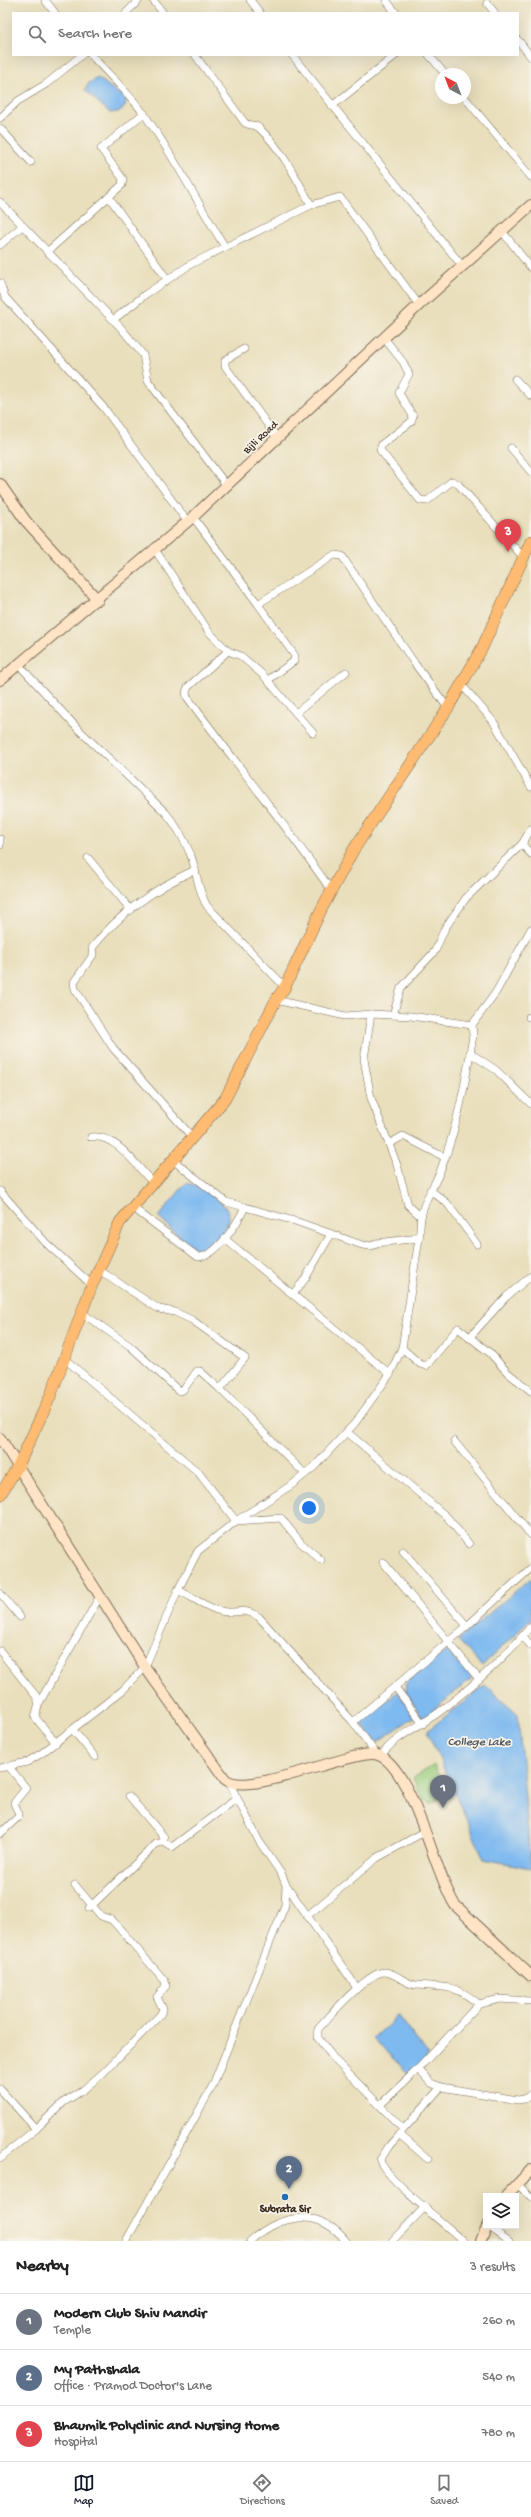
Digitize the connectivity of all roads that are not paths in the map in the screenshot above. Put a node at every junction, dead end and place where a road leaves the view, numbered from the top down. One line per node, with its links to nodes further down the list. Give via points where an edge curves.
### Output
1 (45, 0): 7 (street)
2 (139, 0): 8 (street)
3 (153, 0): 9 (street)
4 (250, 0): 10 (street)
5 (386, 0): 11 (street)
6 (487, 3): 12 (street)
7 (54, 12)
8 (127, 12)
9 (162, 12)
10 (259, 12)
11 (395, 12)
12 (494, 12)
13 (519, 41): 20 (street)
14 (81, 56): 25 (street, via 46,84 18,101)
15 (91, 56): 24 (street)
16 (196, 56): 31 (street, via 245,123 259,128 266,137 298,181)
17 (293, 56): 23 (street)
18 (395, 56): 23 (street)
19 (430, 56): 21 (street)
20 (531, 57)
21 (440, 68)
22 (470, 104): 28 (street)
23 (332, 106): 38 (street)
24 (144, 113): 29 (street, via 102,149 124,182); 36 (street, via 191,186 199,205)
25 (0, 118)
26 (0, 128): 27 (street)
27 (31, 162)
28 (531, 177)
29 (109, 197): 37 (street); 40 (street)
30 (0, 202): 33 (street)
31 (311, 205): 36 (street, via 240,242); 42 (street, via 340,197)
32 (531, 205): 34 (street, Bijli Road)
33 (22, 226): 35 (street); 37 (street)
34 (502, 231): 38 (street, Bijli Road); 39 (street)
35 (0, 245)
36 (225, 246): 40 (street)
37 (47, 252): 43 (street)
38 (463, 267): 42 (street, Bijli Road)
39 (531, 268)
40 (167, 279): 43 (street)
41 (0, 283): 53 (street, via 5,297 104,408)
42 (419, 305): 44 (street, Bijli Road)
43 (113, 320): 52 (street, via 143,355 145,372 153,388)
44 (384, 338): 48 (street, Bijli Road); 56 (street, via 409,374 400,393 413,419 382,444 380,450 420,500 427,501 452,482 458,484)
45 (244, 349): 48 (street, via 225,360 224,366)
46 (515, 379): 47 (street)
47 (531, 396)
48 (278, 439): 52 (street, Bijli Road)
49 (511, 448): 50 (street)
50 (531, 472)
51 (0, 484): 57 (street, via 25,520)
52 (227, 486): 53 (street, Bijli Road)
53 (190, 519): 55 (street, Bijli Road); 58 (street)
54 (531, 541): 56 (main road)
55 (154, 548): 57 (street, Bijli Road); 59 (street, via 203,625)
56 (524, 558): 64 (main road, via 482,648)
57 (98, 600): 60 (street, Bijli Road)
58 (258, 604): 63 (street, via 295,656 294,661); 65 (street, via 323,561 338,554)
59 (228, 651): 63 (street, via 241,656); 76 (street, via 188,687 187,697 236,764 279,816)
60 (19, 665): 62 (street, Bijli Road); 75 (street, via 78,730 166,813 176,825 190,853)
61 (346, 672): 66 (street)
62 (0, 679)
63 (268, 680): 66 (street)
64 (461, 684): 65 (main road); 68 (street, via 493,721)
65 (448, 708): 76 (main road, via 354,849)
66 (296, 713): 67 (street)
67 (313, 733)
68 (531, 786)
69 (531, 829): 71 (street)
70 (0, 839): 72 (street)
71 (522, 844): 73 (street); 83 (street, via 466,898 445,928 435,951 401,988)
72 (0, 845)
73 (531, 854)
74 (88, 858): 77 (street)
75 (195, 870): 77 (street, via 165,885); 80 (street, via 200,895 207,906)
76 (331, 890): 80 (main road)
77 (131, 910): 88 (street, via 92,948 93,955 76,977 75,989 113,1048)
78 (531, 929): 79 (street)
79 (529, 941): 84 (street)
80 (285, 987): 81 (main road)
81 (276, 1000): 82 (street, via 327,1014); 88 (main road, via 225,1099)
82 (371, 1014): 83 (street); 89 (street, via 364,1059 371,1098)
83 (392, 1015): 84 (street)
84 (472, 1025): 85 (street)
85 (470, 1053): 86 (street, via 496,1070); 90 (street, via 464,1096)
86 (531, 1104)
87 (91, 1137): 92 (street, via 112,1142)
88 (193, 1138): 91 (main road)
89 (389, 1144): 90 (street, via 403,1136); 97 (street, via 408,1205)
90 (444, 1157): 93 (street)
91 (174, 1161): 92 (main road); 96 (street, via 226,1202)
92 (153, 1183): 95 (main road)
93 (430, 1190): 97 (street); 101 (street, via 447,1203)
94 (0, 1191): 104 (street, via 42,1238)
95 (132, 1207): 100 (street, via 198,1257 203,1257); 102 (main road, via 114,1234)
96 (245, 1207): 98 (street); 100 (street, via 233,1230)
97 (419, 1215): 99 (street)
98 (331, 1234): 99 (street, via 374,1245); 105 (street, via 305,1280)
99 (419, 1238): 108 (street)
100 (224, 1239): 105 (street)
101 (477, 1244)
102 (99, 1270): 104 (main road); 111 (street, via 159,1309 175,1312 192,1320 245,1358)
103 (531, 1276): 107 (street, via 506,1297)
104 (92, 1285): 106 (main road)
105 (293, 1294): 110 (street)
106 (82, 1313): 109 (main road); 111 (street, via 130,1346 179,1391 183,1390 197,1371)
107 (469, 1338): 108 (street, via 458,1328 426,1366); 112 (street, via 490,1353 508,1373)
108 (402, 1348): 110 (street)
109 (66, 1360): 116 (main road); 119 (street, via 198,1472)
110 (390, 1374): 113 (street)
111 (220, 1388): 117 (street)
112 (531, 1391)
113 (347, 1432): 117 (street); 121 (street, via 447,1517)
114 (0, 1438): 116 (street)
115 (454, 1441): 120 (street)
116 (18, 1466): 118 (main road); 128 (street)
117 (305, 1474): 119 (street)
118 (0, 1495)
119 (236, 1520): 123 (street, via 281,1518 301,1543); 126 (street, via 198,1551)
120 (531, 1535)
121 (469, 1544)
122 (403, 1551): 130 (street)
123 (322, 1560)
124 (383, 1562): 133 (street)
125 (531, 1568): 130 (street)
126 (178, 1590): 136 (street); 140 (street, via 215,1609 226,1612 247,1610 259,1617)
127 (0, 1593): 129 (street)
128 (100, 1596): 136 (street); 139 (street)
129 (20, 1617)
130 (467, 1626): 133 (street)
131 (531, 1626): 132 (street)
132 (523, 1636): 134 (street); 137 (street)
133 (448, 1643): 137 (street); 138 (street)
134 (531, 1646)
135 (0, 1651): 139 (street)
136 (146, 1667): 142 (street, via 123,1690); 148 (street)
137 (479, 1679): 141 (street)
138 (398, 1690): 140 (street); 141 (street)
139 (39, 1703): 143 (street, via 35,1717)
140 (353, 1722): 144 (street)
141 (424, 1724): 144 (street, via 392,1744)
142 (73, 1730): 143 (street); 145 (street)
143 (56, 1743): 147 (street, via 27,1762)
144 (379, 1756): 148 (street, via 359,1756 262,1781); 151 (street, via 406,1784)
145 (95, 1757)
146 (0, 1768): 147 (street)
147 (9, 1768): 152 (street, via 26,1788 14,1803 18,1818)
148 (229, 1782): 150 (street)
149 (129, 1796): 153 (street, via 164,1837)
150 (236, 1799): 153 (street, via 172,1847); 155 (street)
151 (424, 1832): 157 (street, via 377,1858); 158 (street, via 444,1886 455,1905)
152 (0, 1834)
153 (163, 1842): 156 (street, via 156,1844)
154 (75, 1885): 156 (street)
155 (286, 1885): 157 (street); 178 (street, via 285,1905 212,2087)
156 (90, 1907): 167 (street, via 101,1916 112,1920 165,1981 166,1986 157,1997 163,2009 103,2073 64,2102)
157 (307, 1916): 159 (street)
158 (529, 1972)
159 (357, 1988): 161 (street, via 385,1972 415,1985 454,1987); 166 (street, via 317,2033 335,2060)
160 (531, 2001): 161 (street, via 500,2000)
161 (479, 2004): 162 (street)
162 (418, 2069): 163 (street, via 431,2083); 166 (street)
163 (441, 2087): 165 (street, via 518,2100); 168 (street)
164 (0, 2089): 167 (street)
165 (531, 2094)
166 (380, 2105): 168 (street)
167 (36, 2129): 169 (street)
168 (401, 2132): 170 (street); 175 (street, via 381,2157 381,2164 385,2171)
169 (0, 2158)
170 (428, 2159)
171 (531, 2170): 172 (street)
172 (517, 2184): 173 (street); 174 (street)
173 (509, 2193)
174 (531, 2197)
175 (425, 2206): 181 (street); 182 (street)
176 (486, 2229): 183 (street)
177 (491, 2229): 184 (street)
178 (126, 2241)
179 (250, 2241): 180 (street, via 279,2223 306,2217 328,2225 339,2232)
180 (346, 2241)
181 (392, 2241)
182 (464, 2241)
183 (481, 2241)
184 (509, 2241)

